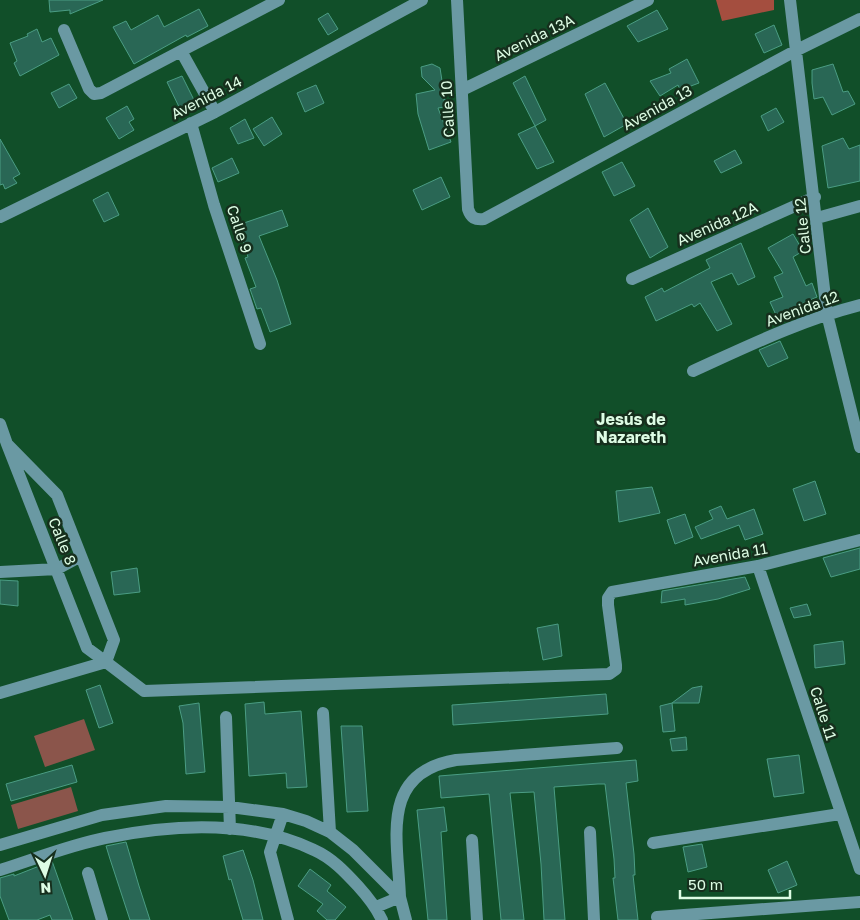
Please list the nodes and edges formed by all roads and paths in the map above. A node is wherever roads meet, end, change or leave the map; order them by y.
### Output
1 (279, 0) edge
2 (422, 0) edge
3 (457, 0) edge
4 (648, 0) edge
5 (790, 0) edge
6 (860, 19) edge
7 (64, 30) dead end
8 (181, 51) junction
9 (795, 51) junction
10 (462, 90) junction
11 (215, 112) junction
12 (191, 123) junction
13 (815, 197) junction
14 (860, 206) edge
15 (470, 216) joint
16 (0, 217) edge
17 (817, 218) junction
18 (632, 279) dead end
19 (860, 306) edge
20 (828, 314) junction
21 (260, 344) dead end
22 (693, 371) dead end
23 (0, 424) edge
24 (858, 433) edge
25 (7, 444) junction
26 (860, 447) edge
27 (860, 540) edge
28 (81, 556) junction
29 (758, 566) junction
30 (57, 569) junction
31 (0, 572) edge
32 (608, 598) joint
33 (106, 662) junction
34 (0, 693) edge
35 (323, 713) dead end
36 (226, 717) dead end
37 (617, 748) dead end
38 (166, 806) junction
39 (230, 806) junction
40 (283, 814) junction
41 (840, 814) junction
42 (171, 828) junction
43 (230, 829) junction
44 (330, 832) junction
45 (590, 832) dead end
46 (274, 836) junction
47 (472, 840) dead end
48 (654, 843) dead end
49 (0, 845) edge
50 (860, 869) edge
51 (0, 870) edge
52 (88, 873) dead end
53 (400, 897) junction
54 (860, 902) edge
55 (283, 903) junction
56 (376, 907) junction
57 (657, 916) dead end
58 (102, 920) edge
59 (288, 920) edge
60 (296, 920) edge
61 (382, 920) edge
62 (406, 920) edge
63 (477, 920) edge
64 (594, 920) edge

1 - 8 street
2 - 11 street, Avenida 14
3 - 10 street, Calle 10
4 - 10 street, Avenida 13A
5 - 9 street, Calle 12
6 - 9 street, Avenida 13
7 - 8 street
8 - 11 street
9 - 13 street, Calle 12
9 - 15 street, Avenida 13
10 - 15 street, Calle 10
11 - 12 street, Avenida 14
12 - 16 street, Avenida 14
12 - 21 street, Calle 9
13 - 17 street, Calle 12
13 - 18 street, Avenida 12A
14 - 17 street
17 - 20 street, Calle 12
19 - 20 street, Avenida 12
20 - 22 street, Avenida 12
20 - 24 street, Calle 12
23 - 25 street, Calle 8
24 - 26 street, Calle 12
25 - 28 street
25 - 30 street, Calle 8
27 - 29 street, Avenida 11
28 - 30 street
28 - 33 street
29 - 32 street, Avenida 11
29 - 41 street, Calle 11
30 - 31 street
30 - 33 street, Calle 8
32 - 33 street, Calle 8
33 - 34 street
35 - 44 street
36 - 39 street
37 - 53 street
38 - 39 street
38 - 42 street
38 - 49 street
39 - 40 street
39 - 43 street
40 - 44 street
40 - 46 street
41 - 48 street
41 - 50 street, Calle 11
42 - 43 street
42 - 51 street
43 - 46 street
44 - 53 street
45 - 64 street
46 - 55 street
46 - 56 street
47 - 63 street
52 - 58 street
53 - 56 street
53 - 62 street
54 - 57 street
55 - 59 street
55 - 60 street
56 - 61 street

